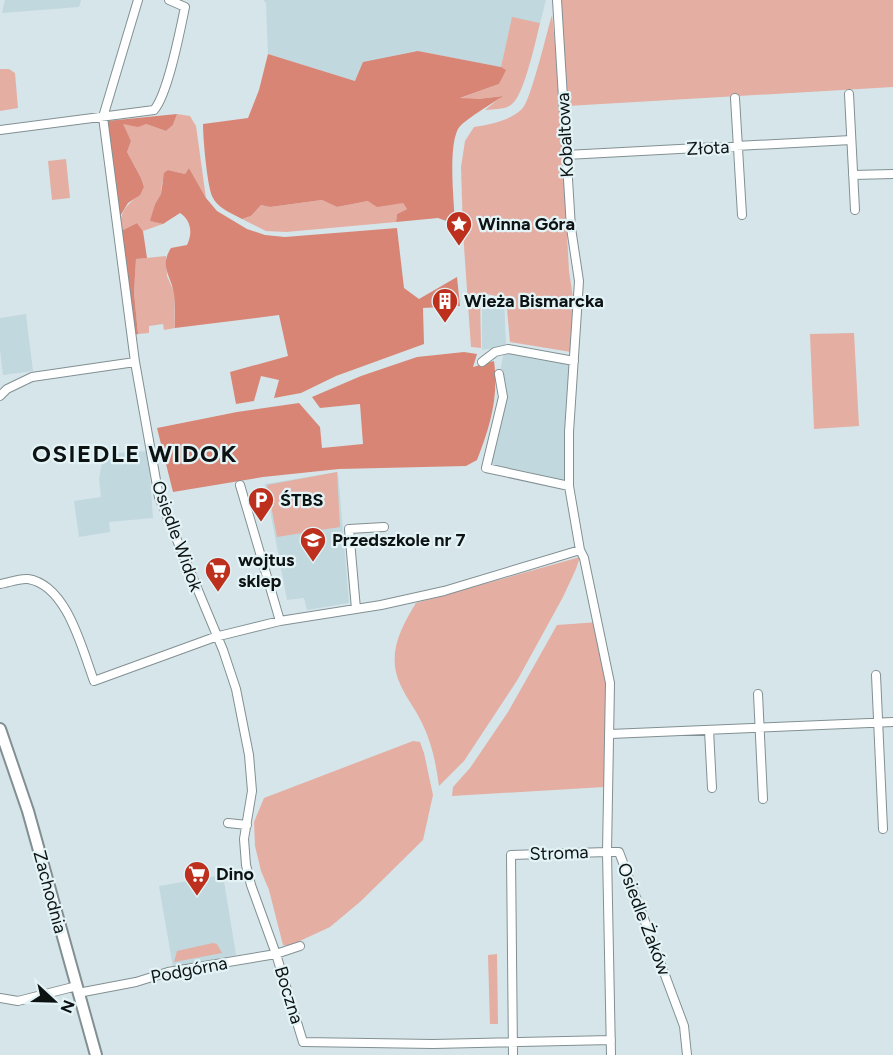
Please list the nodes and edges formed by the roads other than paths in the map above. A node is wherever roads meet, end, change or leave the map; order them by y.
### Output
1 (138, 0) edge
2 (169, 0) edge
3 (557, 0) edge
4 (849, 94) dead end
5 (735, 98) dead end
6 (103, 117) junction
7 (0, 130) edge
8 (851, 140) junction
9 (738, 146) junction
10 (566, 155) junction
11 (893, 174) edge
12 (853, 175) junction
13 (855, 210) dead end
14 (742, 215) dead end
15 (574, 361) junction
16 (135, 362) junction
17 (482, 362) dead end
18 (500, 374) dead end
19 (0, 396) edge
20 (240, 485) dead end
21 (569, 486) junction
22 (384, 526) dead end
23 (580, 550) junction
24 (0, 584) edge
25 (356, 609) junction
26 (280, 621) junction
27 (215, 637) junction
28 (876, 675) dead end
29 (758, 694) dead end
30 (893, 722) edge
31 (878, 723) junction
32 (760, 728) junction
33 (0, 729) edge
34 (709, 730) junction
35 (610, 734) junction
36 (712, 788) dead end
37 (763, 799) dead end
38 (228, 823) dead end
39 (247, 825) junction
40 (883, 829) dead end
41 (607, 852) junction
42 (300, 946) dead end
43 (276, 954) junction
44 (78, 989) junction
45 (4, 998) edge
46 (611, 1040) junction
47 (513, 1042) junction
48 (96, 1055) edge
49 (513, 1055) edge
50 (612, 1055) edge
51 (687, 1055) edge

1 - 6 street, Osiedle Widok
2 - 6 street
3 - 10 street, Kobaltowa
4 - 8 street
5 - 9 street
6 - 7 street
6 - 16 street, Osiedle Widok
8 - 9 street, Złota
8 - 12 street
9 - 10 street, Złota
9 - 14 street
10 - 15 street, Kobaltowa
11 - 12 street
12 - 13 street
15 - 17 street
15 - 21 street, Kobaltowa
16 - 19 street
16 - 27 street, Osiedle Widok
18 - 21 street
20 - 26 street
21 - 23 street, Kobaltowa
22 - 25 street
23 - 25 street
23 - 35 street, Kobaltowa
24 - 27 street
25 - 26 street
26 - 27 street
27 - 39 street, Osiedle Widok
28 - 31 street
29 - 32 street
30 - 31 street
31 - 32 street
31 - 40 street
32 - 34 street
32 - 37 street
33 - 44 street, Zachodnia
34 - 35 street
34 - 36 street
35 - 41 street, Kobaltowa
38 - 39 street
39 - 43 street, Osiedle Widok
41 - 46 street, Osiedle Żaków
41 - 47 street, Stroma
41 - 51 street, Osiedle Żaków
42 - 43 street, Podgórna
43 - 44 street, Podgórna
43 - 47 street, Boczna
44 - 45 street, Podgórna
44 - 48 street, Zachodnia
46 - 47 street
46 - 50 street, Osiedle Żaków
47 - 49 street

